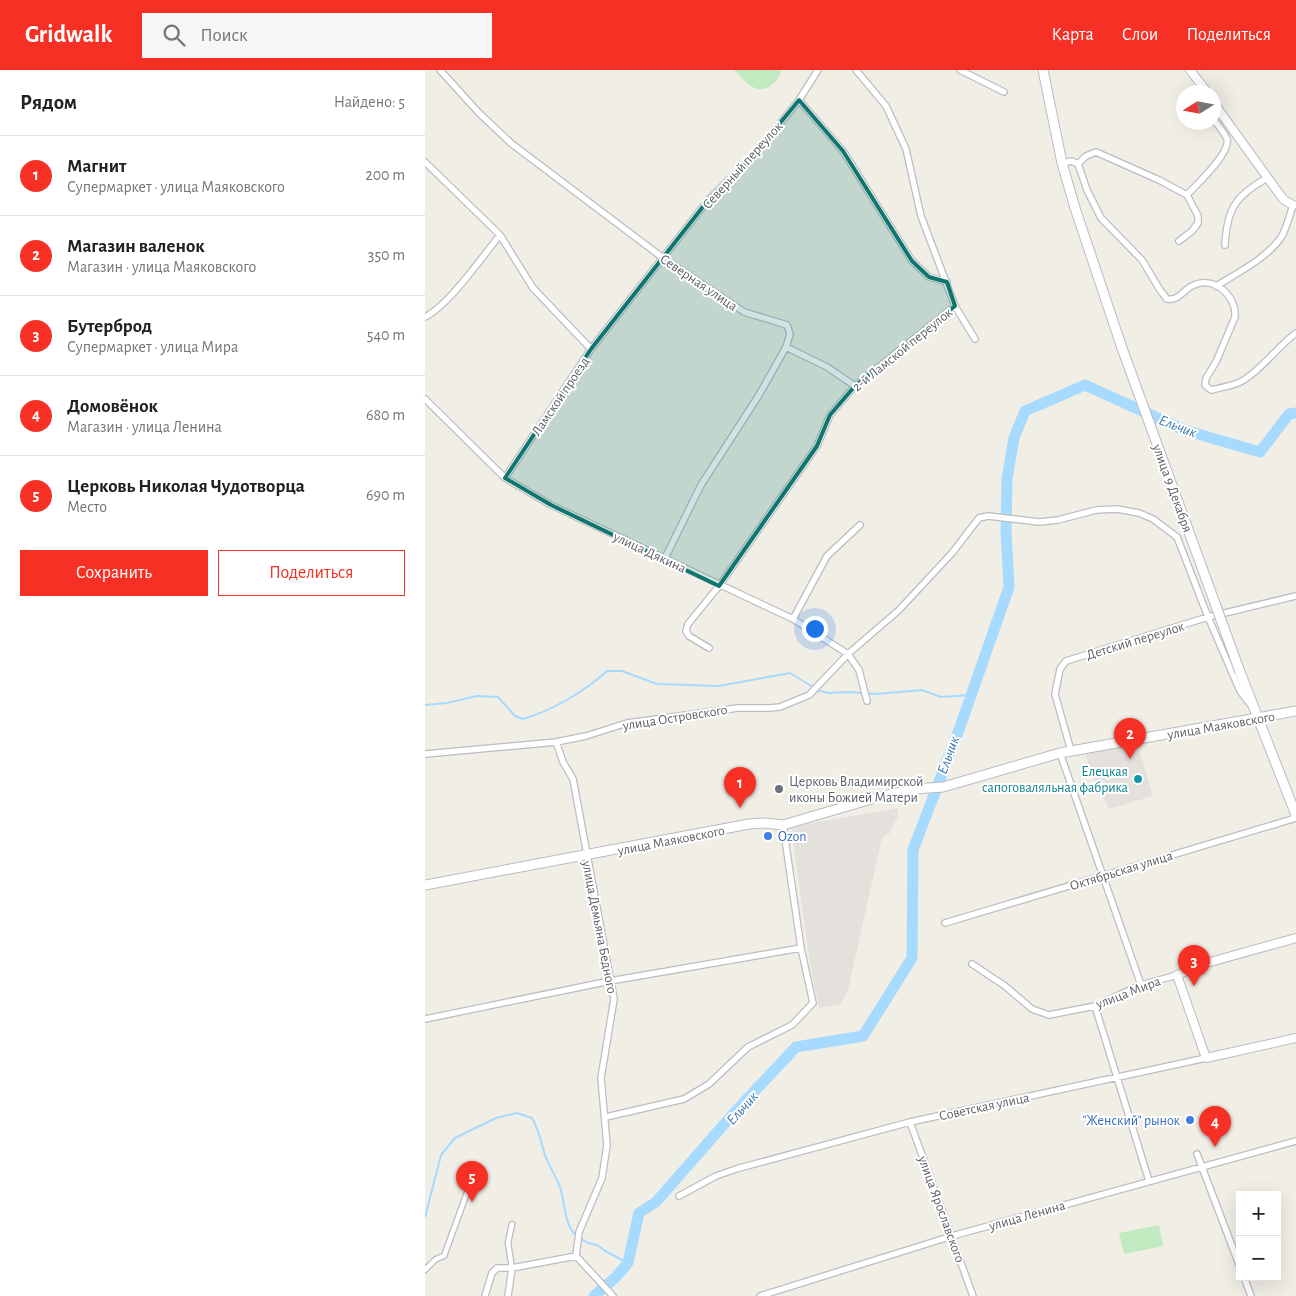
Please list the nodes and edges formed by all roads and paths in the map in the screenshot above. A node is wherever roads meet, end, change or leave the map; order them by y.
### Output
1 (440, 70) edge
2 (818, 70) edge
3 (856, 70) edge
4 (960, 70) edge
5 (1043, 70) edge
6 (1192, 71) edge
7 (1201, 85) edge
8 (1004, 92) dead end
9 (799, 100) junction
10 (1221, 113) edge
11 (1220, 130) edge
12 (425, 162) edge
13 (1061, 163) junction
14 (1078, 164) junction
15 (1267, 178) junction
16 (1187, 195) junction
17 (1295, 205) edge
18 (500, 235) junction
19 (1179, 241) dead end
20 (1225, 245) dead end
21 (663, 258) junction
22 (947, 282) junction
23 (1216, 286) junction
24 (955, 306) junction
25 (425, 317) edge
26 (1296, 333) edge
27 (975, 339) dead end
28 (786, 347) junction
29 (591, 349) junction
30 (855, 386) junction
31 (425, 399) edge
32 (505, 478) junction
33 (860, 526) dead end
34 (665, 558) junction
35 (719, 586) junction
36 (1296, 596) edge
37 (1208, 617) junction
38 (793, 620) junction
39 (709, 648) dead end
40 (848, 654) junction
41 (867, 701) dead end
42 (1296, 711) edge
43 (1257, 715) junction
44 (556, 742) junction
45 (1071, 751) junction
46 (1060, 753) junction
47 (425, 754) edge
48 (1296, 817) edge
49 (783, 824) junction
50 (586, 856) junction
51 (1103, 875) junction
52 (425, 886) edge
53 (945, 923) dead end
54 (1296, 938) edge
55 (801, 948) junction
56 (972, 964) dead end
57 (1177, 975) junction
58 (610, 981) junction
59 (1141, 986) junction
60 (1095, 1006) junction
61 (425, 1019) edge
62 (1296, 1038) edge
63 (1206, 1058) junction
64 (1117, 1076) junction
65 (606, 1116) junction
66 (910, 1122) junction
67 (1296, 1141) edge
68 (1197, 1154) dead end
69 (1203, 1167) junction
70 (1149, 1181) junction
71 (468, 1190) dead end
72 (679, 1196) dead end
73 (512, 1224) dead end
74 (952, 1236) junction
75 (576, 1256) junction
76 (1236, 1256) edge
77 (512, 1268) junction
78 (425, 1270) edge
79 (1245, 1281) edge
80 (485, 1296) edge
81 (509, 1296) edge
82 (613, 1296) edge
83 (760, 1296) edge
84 (973, 1296) edge
85 (1251, 1296) edge

1 - 21 street, Северная улица
2 - 9 street, Северный переулок
3 - 22 street, 2-й Ламской переулок
4 - 8 street
5 - 13 main road, улица 9 Декабря
6 - 7 street
9 - 21 street, Северный переулок
9 - 22 street
10 - 15 street
11 - 16 street
12 - 18 street, Ламской проезд
13 - 14 street
13 - 43 main road, улица 9 Декабря, bridge
14 - 16 street
14 - 23 street
15 - 17 street
15 - 20 street
16 - 19 street
17 - 23 street
18 - 25 street
18 - 29 street, Ламской проезд
21 - 28 street, Северная улица
21 - 29 street, Северный переулок
22 - 24 street, 2-й Ламской переулок
23 - 26 street
24 - 27 street
24 - 30 street, 2-й Ламской переулок
28 - 30 street
28 - 34 street
29 - 32 street, Ламской проезд
30 - 35 street, 2-й Ламской переулок
31 - 32 street, улица Дякина
32 - 34 street, улица Дякина
33 - 38 street
34 - 35 street, улица Дякина
35 - 38 street, улица Дякина
35 - 39 street, 2-й Ламской переулок
36 - 37 street, Детский переулок
37 - 40 street, улица Островского
37 - 43 street
37 - 45 street, Детский переулок
38 - 40 street, улица Дякина
40 - 41 street, улица Дякина
40 - 44 street, улица Островского
42 - 43 main road, улица Маяковского
43 - 45 main road, улица Маяковского
43 - 48 main road, улица 9 Декабря
44 - 47 street, улица Островского
44 - 50 street, улица Демьяна Бедного
45 - 46 main road, улица Маяковского
46 - 49 main road, улица Маяковского
46 - 51 street
48 - 51 street, Октябрьская улица
49 - 50 main road, улица Маяковского
49 - 55 street
50 - 52 main road, улица Маяковского
50 - 58 street, улица Демьяна Бедного
51 - 53 street, Октябрьская улица
51 - 59 street
54 - 57 street, улица Мира
55 - 58 street
55 - 65 street
56 - 60 street, улица Мира
57 - 59 street, улица Мира
57 - 63 street
58 - 61 street
58 - 65 street, улица Демьяна Бедного
59 - 60 street, улица Мира
60 - 64 street
62 - 63 street, Советская улица
63 - 64 street, Советская улица
64 - 66 street, Советская улица
64 - 70 street
65 - 75 street, улица Демьяна Бедного
66 - 72 street, Советская улица
66 - 74 street, улица Ярославского
67 - 69 street, улица Ленина
68 - 69 street
69 - 70 street, улица Ленина
69 - 76 street
70 - 74 street, улица Ленина
71 - 78 street
73 - 77 street
74 - 83 street, улица Ленина
74 - 84 street, улица Ярославского
75 - 77 street
75 - 82 street
77 - 80 street
77 - 81 street
79 - 85 street

